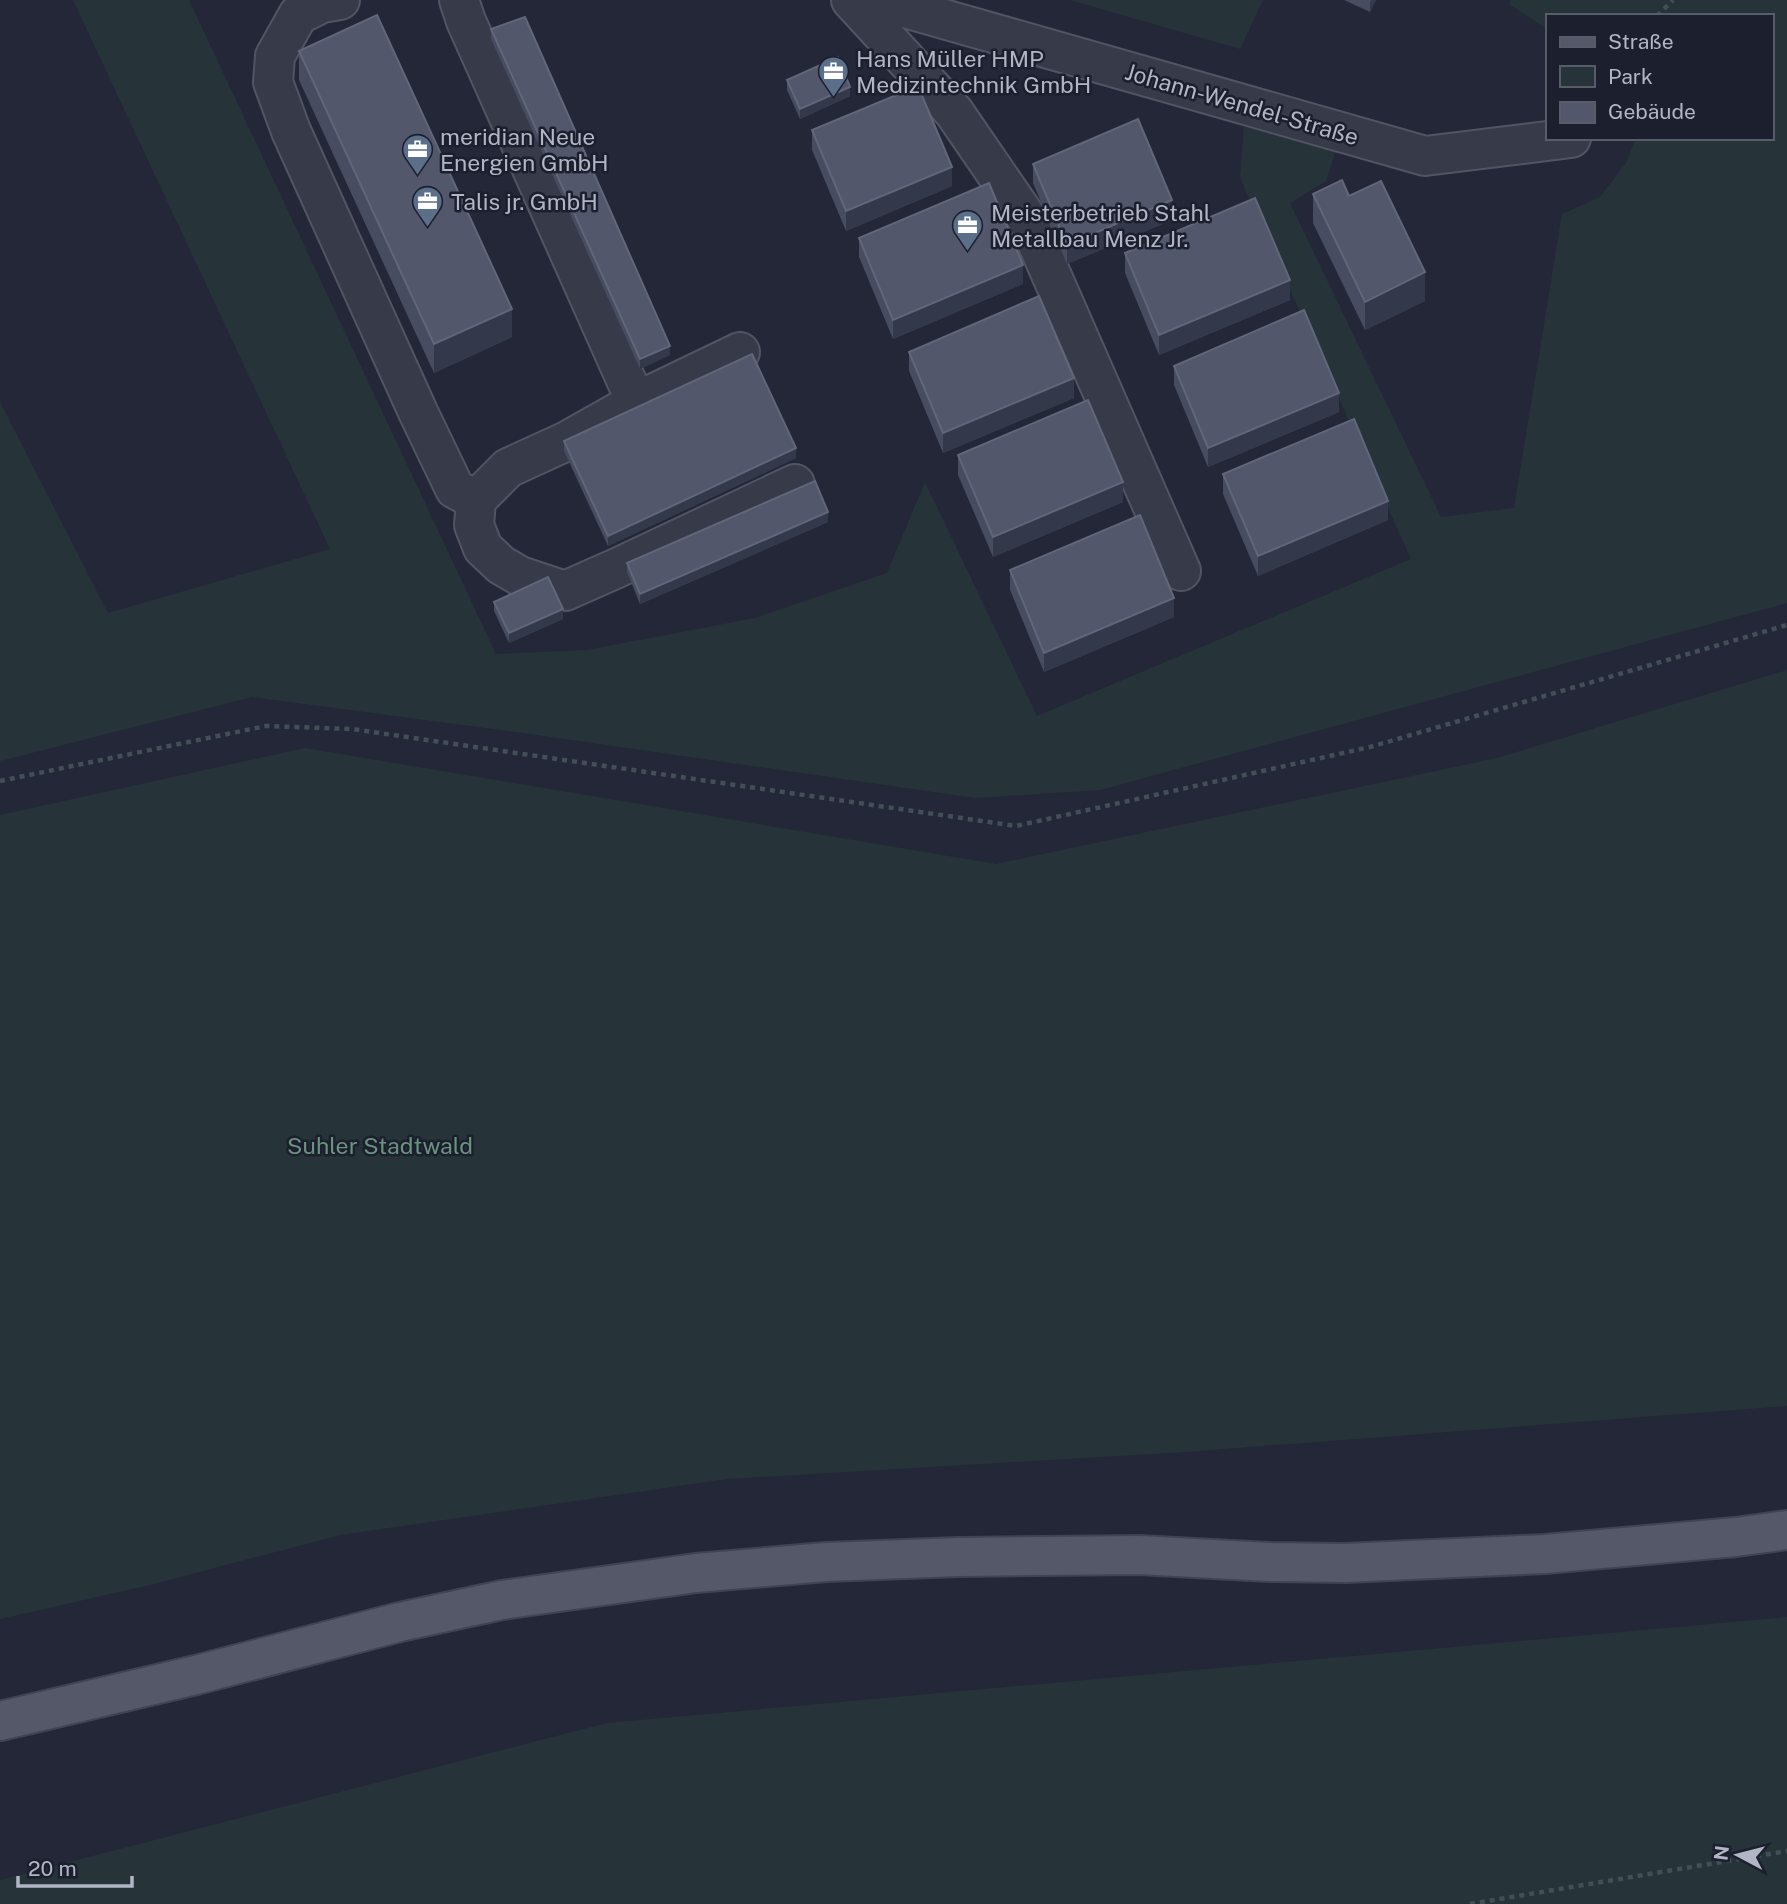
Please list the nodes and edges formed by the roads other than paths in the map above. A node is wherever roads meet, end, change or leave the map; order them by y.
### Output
1 (340, 0) edge
2 (459, 0) edge
3 (851, 0) edge
4 (877, 0) edge
5 (1554, 140) edge
6 (740, 352) dead end
7 (636, 402) junction
8 (795, 484) dead end
9 (476, 500) junction
10 (1181, 571) dead end
11 (1787, 1530) edge
12 (0, 1721) edge

1 - 9 lane
2 - 7 lane
3 - 10 lane
4 - 5 lane, Johann-Wendel-Straße
6 - 7 lane
7 - 9 lane
8 - 9 lane
11 - 12 main road

